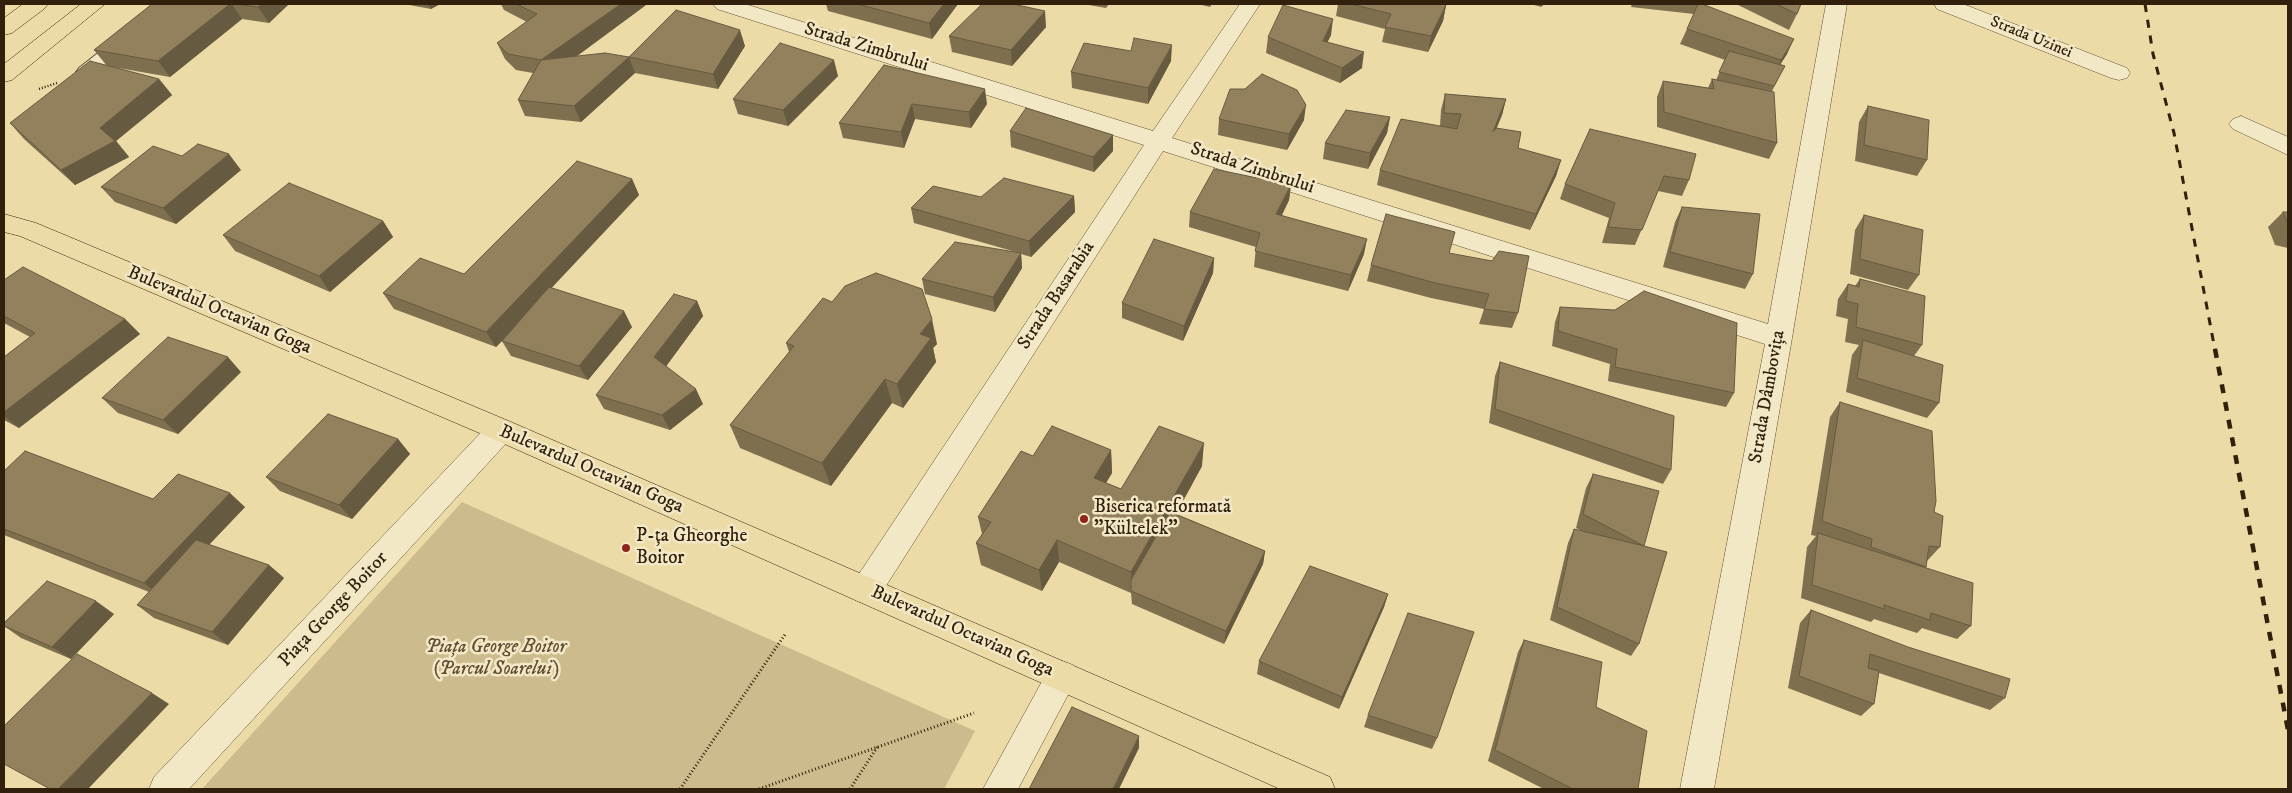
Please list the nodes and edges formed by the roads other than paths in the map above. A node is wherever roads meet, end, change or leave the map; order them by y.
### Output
1 (37, 4) edge
2 (94, 4) edge
3 (171, 4) edge
4 (724, 4) edge
5 (1250, 4) edge
6 (1836, 4) edge
7 (1944, 4) edge
8 (4, 28) edge
9 (86, 72) edge
10 (2119, 73) dead end
11 (4, 75) edge
12 (2241, 124) dead end
13 (1159, 140) junction
14 (2288, 147) edge
15 (10, 223) edge
16 (1779, 338) junction
17 (501, 430) junction
18 (866, 590) junction
19 (1062, 676) junction
20 (166, 789) edge
21 (1000, 789) edge
22 (1318, 789) edge
23 (1697, 789) edge

1 - 8 main road
2 - 11 main road
3 - 9 lane
4 - 13 street, Strada Zimbrului
5 - 13 street, Strada Basarabia
6 - 16 street, Strada Dâmbovița
7 - 10 street, Strada Uzinei
12 - 14 street
13 - 16 street, Strada Zimbrului
13 - 18 street, Strada Basarabia
15 - 17 main road, Bulevardul Octavian Goga
16 - 23 street, Strada Dâmbovița
17 - 18 main road, Bulevardul Octavian Goga
17 - 20 street, Piața George Boitor
18 - 19 main road, Bulevardul Octavian Goga
19 - 21 street
19 - 22 main road, Bulevardul Octavian Goga

